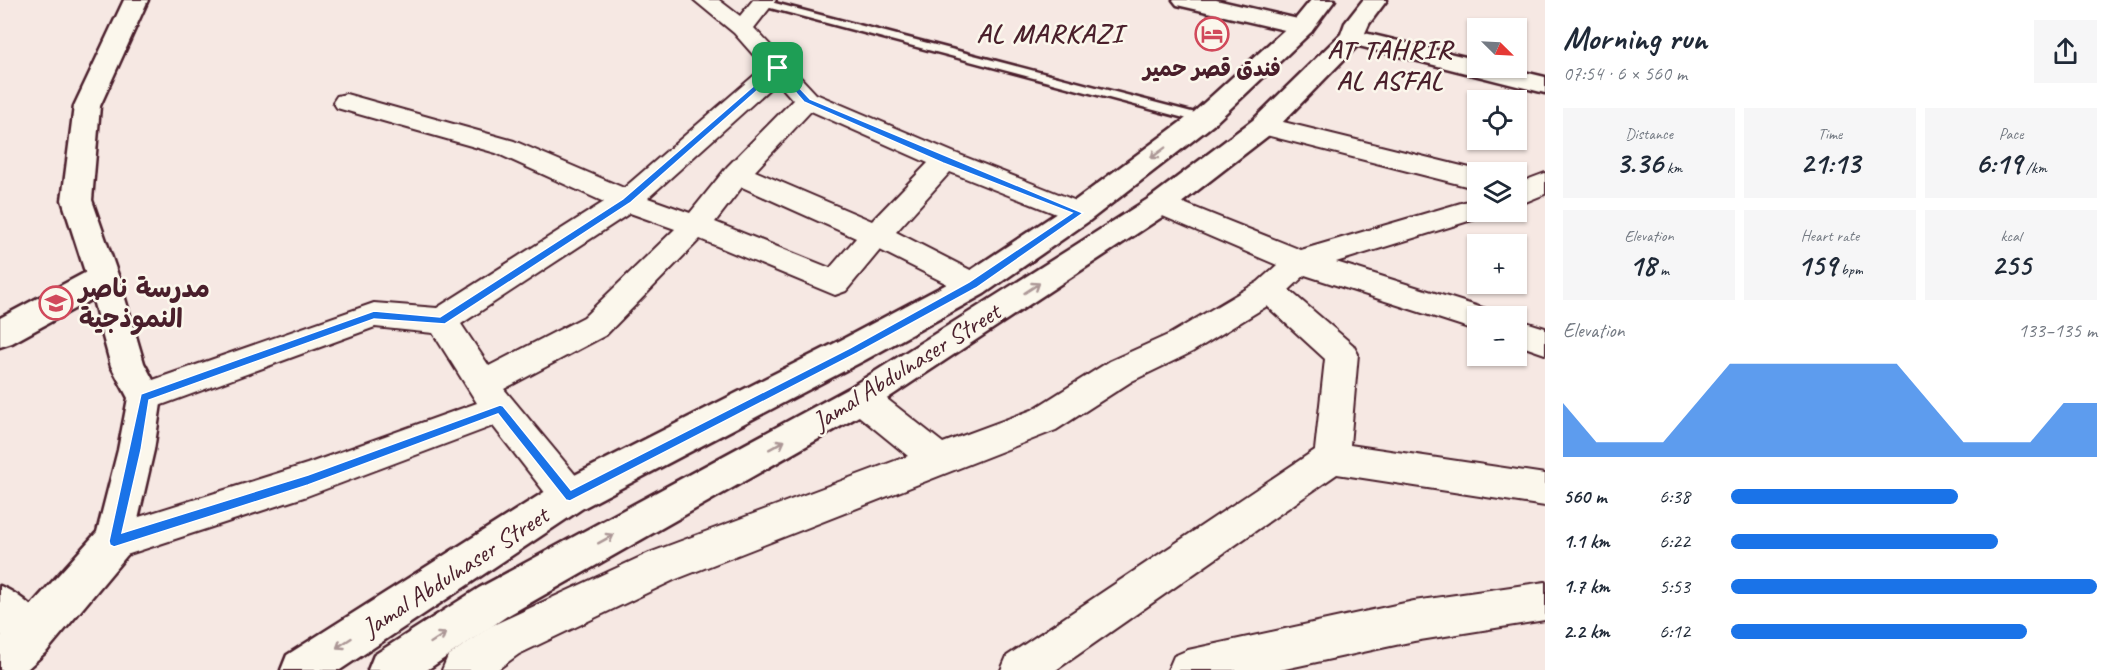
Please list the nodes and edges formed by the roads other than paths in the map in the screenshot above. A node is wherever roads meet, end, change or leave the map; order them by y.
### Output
1 (136, 0) edge
2 (705, 0) edge
3 (1185, 0) edge
4 (1265, 0) edge
5 (764, 2) edge
6 (1218, 4) edge
7 (1313, 13) edge
8 (1361, 20) edge
9 (742, 28) junction
10 (1467, 52) edge
11 (778, 68) junction
12 (1527, 68) edge
13 (1545, 72) edge
14 (1545, 85) edge
15 (807, 100) junction
16 (346, 102) dead end
17 (1203, 119) junction
18 (1263, 126) junction
19 (946, 160) junction
20 (737, 174) junction
21 (1467, 177) edge
22 (627, 201) junction
23 (1161, 204) junction
24 (1467, 211) edge
25 (1079, 213) junction
26 (696, 226) junction
27 (876, 235) junction
28 (1300, 262) junction
29 (103, 278) junction
30 (973, 285) junction
31 (1269, 290) junction
32 (1467, 315) edge
33 (442, 321) junction
34 (0, 334) edge
35 (1527, 335) edge
36 (1545, 341) edge
37 (145, 397) junction
38 (492, 397) junction
39 (861, 398) junction
40 (1332, 458) junction
41 (939, 460) junction
42 (1545, 490) edge
43 (570, 496) junction
44 (114, 541) junction
45 (1545, 602) edge
46 (0, 606) edge
47 (32, 636) junction
48 (0, 666) edge
49 (302, 670) edge
50 (389, 670) edge
51 (462, 670) edge
52 (1021, 670) edge
53 (1188, 670) edge

1 - 29 main road
2 - 9 street
3 - 6 main road
4 - 7 main road
5 - 9 street
5 - 17 lane
6 - 7 main road
7 - 17 main road, Jamal Abdulnaser Street
8 - 10 main road
8 - 14 main road
8 - 18 main road, Jamal Abdulnaser Street
9 - 11 street
11 - 15 street
11 - 22 street
12 - 13 main road
15 - 19 street
15 - 20 street
16 - 22 street
17 -> 25 main road, Jamal Abdulnaser Street
18 - 21 street
18 - 23 main road, Jamal Abdulnaser Street
19 - 25 street
19 - 27 street
20 - 26 street
20 - 27 street
22 - 26 street
22 - 33 street
23 - 28 street
39 -> 23 main road, Jamal Abdulnaser Street
24 - 28 street
25 - 30 main road, Jamal Abdulnaser Street
26 - 27 street
26 - 38 street
27 - 30 street
28 - 31 street
28 - 32 street
29 - 34 main road
29 - 37 main road
30 - 43 main road, Jamal Abdulnaser Street
31 - 40 street
31 - 41 street
33 - 37 street
33 - 38 street
35 - 36 street
37 - 44 main road
38 - 43 street
38 - 44 street
39 - 41 street
50 -> 39 main road, Jamal Abdulnaser Street
40 - 42 street
40 - 52 street
41 - 51 street
43 -> 49 main road, Jamal Abdulnaser Street
44 - 47 main road
45 - 53 street
46 - 47 main road
47 - 48 main road

